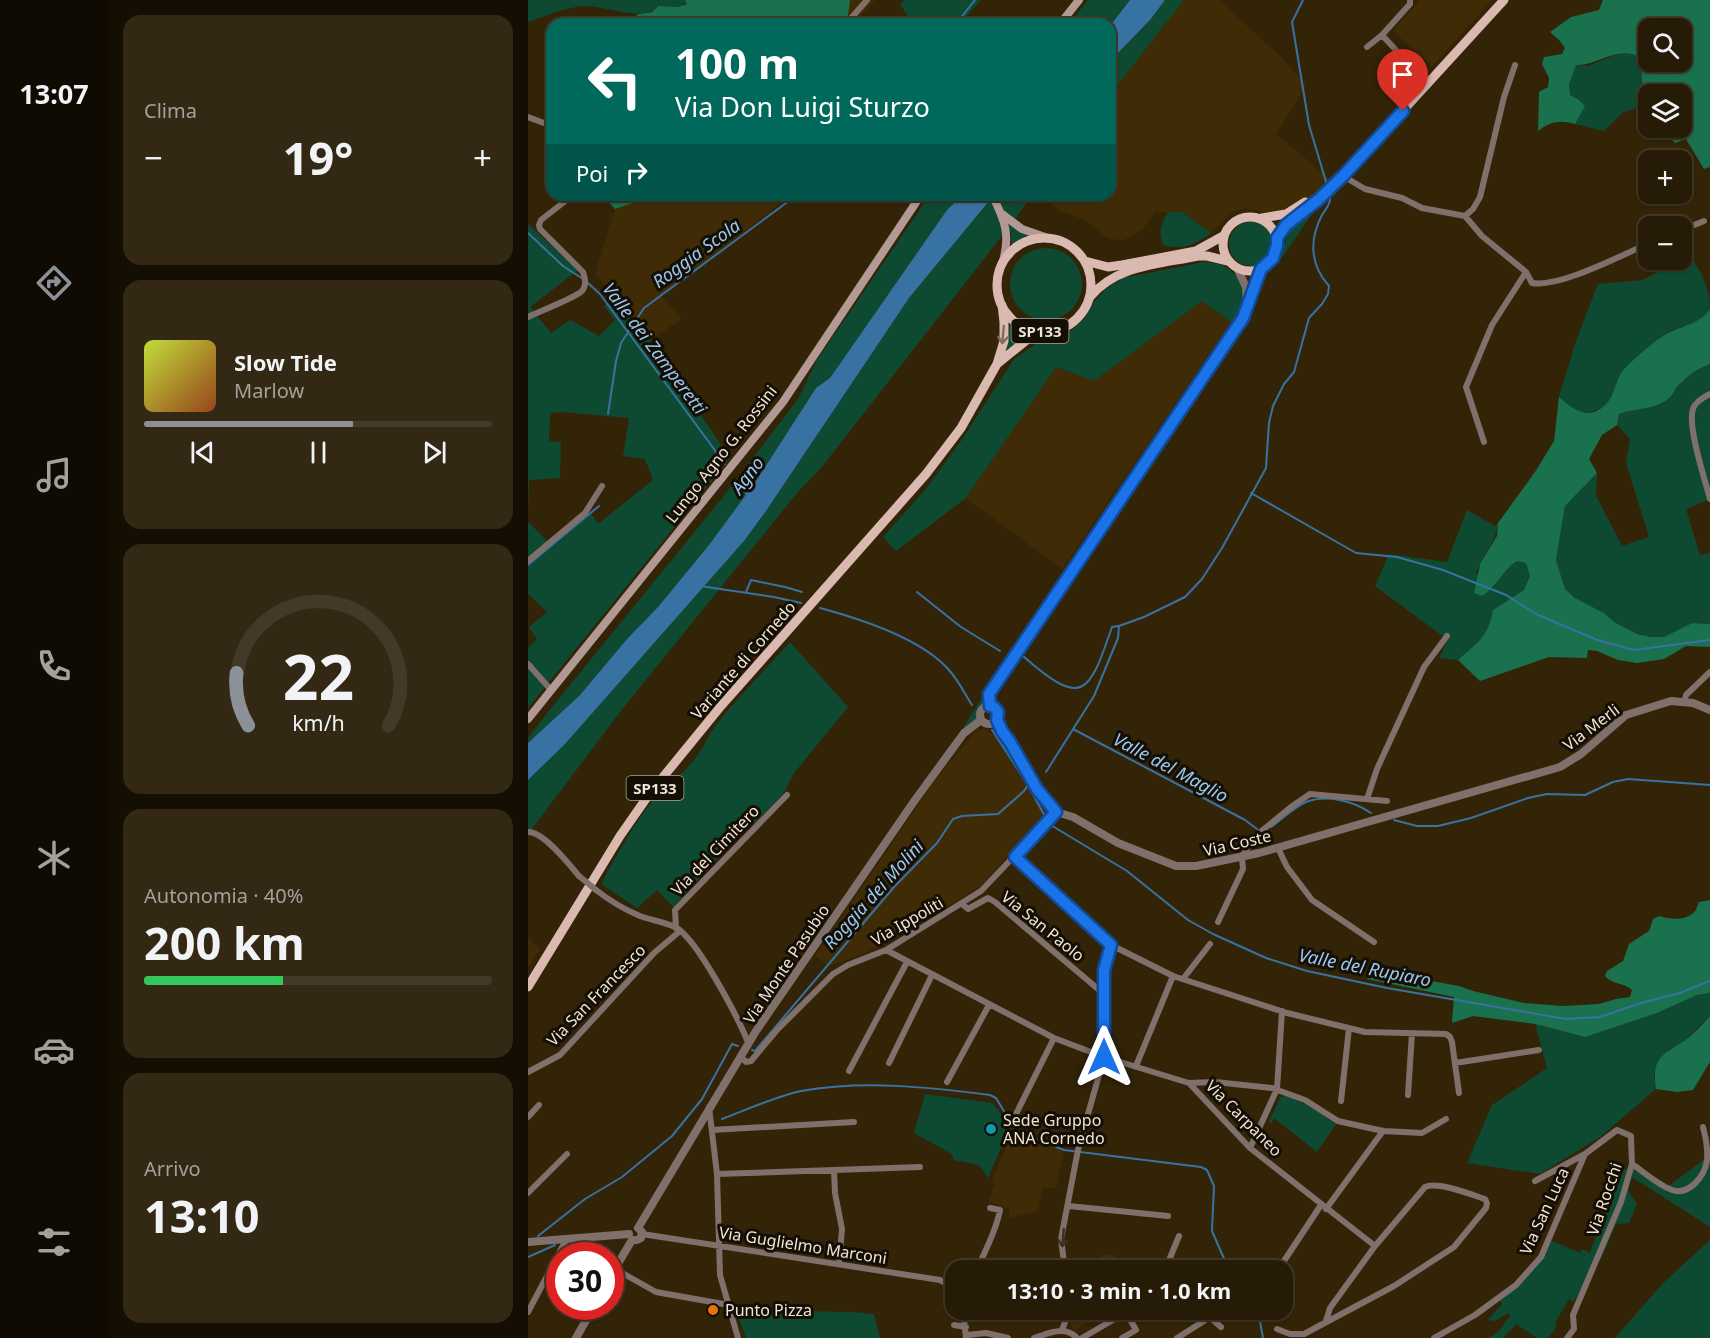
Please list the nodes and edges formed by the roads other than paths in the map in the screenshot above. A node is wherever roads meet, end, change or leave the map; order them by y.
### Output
1 (867, 0) edge
2 (1079, 0) edge
3 (1410, 0) edge
4 (1504, 0) edge
5 (851, 18) edge
6 (1065, 18) edge
7 (1382, 35) junction
8 (1367, 47) dead end
9 (1515, 65) dead end
10 (1428, 85) junction
11 (528, 117) edge
12 (546, 124) edge
13 (1343, 176) junction
14 (1323, 194) junction
15 (565, 201) edge
16 (917, 201) edge
17 (995, 201) edge
18 (1001, 213) junction
19 (1465, 216) junction
20 (1262, 218) junction
21 (1704, 221) dead end
22 (1692, 226) edge
23 (1223, 236) junction
24 (1048, 238) junction
25 (1277, 238) junction
26 (1638, 248) edge
27 (1085, 261) junction
28 (1228, 261) junction
29 (1002, 264) junction
30 (1237, 268) junction
31 (1261, 269) junction
32 (1526, 272) junction
33 (1089, 299) junction
34 (1002, 305) junction
35 (1247, 312) junction
36 (528, 317) edge
37 (1042, 332) junction
38 (997, 364) junction
39 (1710, 394) edge
40 (1484, 442) dead end
41 (602, 486) dead end
42 (1710, 499) edge
43 (528, 561) edge
44 (1447, 636) dead end
45 (528, 664) edge
46 (1710, 672) edge
47 (551, 690) junction
48 (1684, 702) junction
49 (987, 706) junction
50 (1710, 710) edge
51 (528, 718) edge
52 (989, 722) junction
53 (1525, 778) joint
54 (787, 795) dead end
55 (1367, 799) junction
56 (1387, 801) dead end
57 (1056, 812) junction
58 (528, 832) edge
59 (1278, 848) junction
60 (1015, 857) junction
61 (1242, 857) junction
62 (962, 904) junction
63 (1218, 922) dead end
64 (678, 930) junction
65 (1374, 942) dead end
66 (1210, 944) dead end
67 (1111, 945) junction
68 (886, 950) junction
69 (907, 962) junction
70 (932, 975) junction
71 (1173, 976) junction
72 (1183, 979) junction
73 (528, 987) edge
74 (1104, 993) junction
75 (989, 1005) junction
76 (1282, 1011) junction
77 (1349, 1028) junction
78 (1412, 1033) junction
79 (1054, 1038) junction
80 (748, 1042) junction
81 (1539, 1050) dead end
82 (740, 1056) junction
83 (1104, 1057) junction
84 (890, 1063) dead end
85 (1455, 1063) junction
86 (1136, 1066) junction
87 (849, 1071) dead end
88 (528, 1072) edge
89 (947, 1082) dead end
90 (1189, 1083) junction
91 (1277, 1089) junction
92 (1459, 1093) dead end
93 (1408, 1095) dead end
94 (1341, 1101) dead end
95 (539, 1106) dead end
96 (709, 1107) junction
97 (1016, 1114) dead end
98 (528, 1118) edge
99 (1446, 1119) dead end
100 (854, 1122) dead end
101 (1703, 1127) dead end
102 (712, 1130) junction
103 (1383, 1131) junction
104 (1250, 1148) junction
105 (567, 1154) dead end
106 (1585, 1154) junction
107 (1632, 1164) junction
108 (920, 1167) dead end
109 (834, 1170) junction
110 (717, 1174) junction
111 (1535, 1181) dead end
112 (528, 1193) edge
113 (1069, 1206) junction
114 (1324, 1207) junction
115 (990, 1208) dead end
116 (1168, 1216) dead end
117 (640, 1231) junction
118 (1179, 1236) dead end
119 (630, 1237) junction
120 (566, 1240) junction
121 (528, 1242) edge
122 (719, 1245) junction
123 (1375, 1246) junction
124 (624, 1250) edge
125 (982, 1260) edge
126 (1064, 1260) edge
127 (1169, 1260) edge
128 (1285, 1260) edge
129 (839, 1264) junction
130 (624, 1274) edge
131 (945, 1283) edge
132 (729, 1305) junction
133 (528, 1312) edge
134 (586, 1320) edge
135 (965, 1320) edge
136 (1066, 1320) edge
137 (1112, 1320) edge
138 (1132, 1320) edge
139 (1205, 1320) edge
140 (1213, 1320) edge
141 (1326, 1321) junction
142 (954, 1325) dead end
143 (966, 1327) junction
144 (1221, 1327) dead end
145 (1062, 1329) junction
146 (1277, 1329) dead end
147 (967, 1337) edge
148 (576, 1338) edge
149 (738, 1338) edge
150 (1008, 1338) edge
151 (1034, 1338) edge
152 (1080, 1338) edge
153 (1122, 1338) edge
154 (1177, 1338) edge
155 (1434, 1338) edge
156 (1567, 1338) edge

1 - 5 street
2 - 6 main road
3 - 7 street
4 - 10 main road
7 - 8 street
7 - 10 street
9 - 19 street
10 - 13 main road
11 - 12 street
13 - 14 main road
13 - 19 street
14 - 20 main road
14 - 25 main road
15 - 36 street
16 - 47 main road, Lungo Agno G. Rossini
17 - 18 main road
18 - 24 main road
18 - 29 main road
19 - 32 street
20 - 23 main road
20 - 25 main road
21 - 22 street
23 - 27 main road
23 - 28 main road
24 - 27 main road
24 - 29 main road
25 - 31 main road
26 - 32 street
27 - 33 main road
28 - 30 main road
28 - 33 main road, SP133
29 - 34 main road, SP133
30 - 31 main road
30 - 35 street
31 - 35 street
32 - 40 street
33 - 37 main road, SP133
34 - 37 main road, SP133
34 -> 38 main road, SP133
35 - 49 street
37 - 38 main road, SP133
38 - 73 main road, Variante di Cornedo / SP133
39 - 42 street
41 - 43 street
44 - 55 street
45 - 47 street
46 - 48 street
47 - 51 main road, Lungo Agno G. Rossini
48 - 50 street, Via Merli
48 - 53 street, Via Merli
49 - 52 street
49 - 52 street
52 - 57 street, Via Coste
52 - 80 street, Via Monte Pasubio
53 - 59 street, Via Coste
54 - 64 street, Via del Cimitero
55 - 56 street
55 - 61 street
57 - 60 street, Via Ippoliti
57 - 61 street, Via Coste
58 - 64 street, bridge
59 - 61 street, Via Coste
59 - 65 street
60 - 62 street, Via Ippoliti
60 - 67 street
61 - 63 street
62 - 68 street, Via Ippoliti
62 - 74 street, Via San Paolo
64 - 80 street
64 - 88 street, Via San Francesco
66 - 72 street
67 - 71 street
67 - 74 street
68 - 69 street, Via Carpaneo
68 - 82 street, Via Ippoliti
69 - 70 street, Via Carpaneo
69 - 87 street
70 - 75 street, Via Carpaneo
70 - 84 street
71 - 72 street
71 - 86 street
72 - 76 street
74 - 83 street
75 - 79 street, Via Carpaneo
75 - 89 street
76 - 77 street
76 - 91 street
77 - 78 street
77 - 94 street
78 - 85 street
78 - 93 street
79 - 83 street, Via Carpaneo
79 - 97 street
80 - 82 street, Via Monte Pasubio
81 - 85 street
82 - 96 street, Via Monte Pasubio
83 - 86 street, Via Carpaneo
83 - 113 street
85 - 92 street
86 - 90 street, Via Carpaneo
90 - 91 street
90 - 104 street, Via Carpaneo
91 - 103 street
91 - 104 street
95 - 98 street
96 - 102 street
96 - 117 street, Via Monte Pasubio
99 - 103 street
100 - 102 street
101 - 107 street
102 - 110 street
103 - 114 street
104 - 114 street, Via Carpaneo
105 - 112 street
106 - 107 street, Via Rocchi
106 - 111 street, Via Rocchi
106 - 155 street, Via San Luca
107 - 156 street, Via Rocchi
108 - 109 street
109 - 110 street
109 - 129 street
110 - 122 street
113 - 116 street
113 -> 126 street
114 - 123 street, Via Carpaneo
114 - 128 street
115 - 125 street
117 - 119 street
117 - 122 street, Via Guglielmo Marconi
118 - 127 street
119 - 120 street
119 - 124 street
120 - 121 street
120 - 133 street
122 - 129 street, Via Guglielmo Marconi
122 - 132 street
123 - 141 street
123 - 141 street
129 - 131 street, Via Guglielmo Marconi
130 - 132 street
132 - 149 street
134 - 148 street
135 - 143 street
136 - 145 street
137 - 152 street
138 - 153 street
139 - 154 street
140 - 144 street
141 - 146 street
142 - 143 street
143 - 147 street
145 - 151 street
145 - 152 street
147 - 150 street

